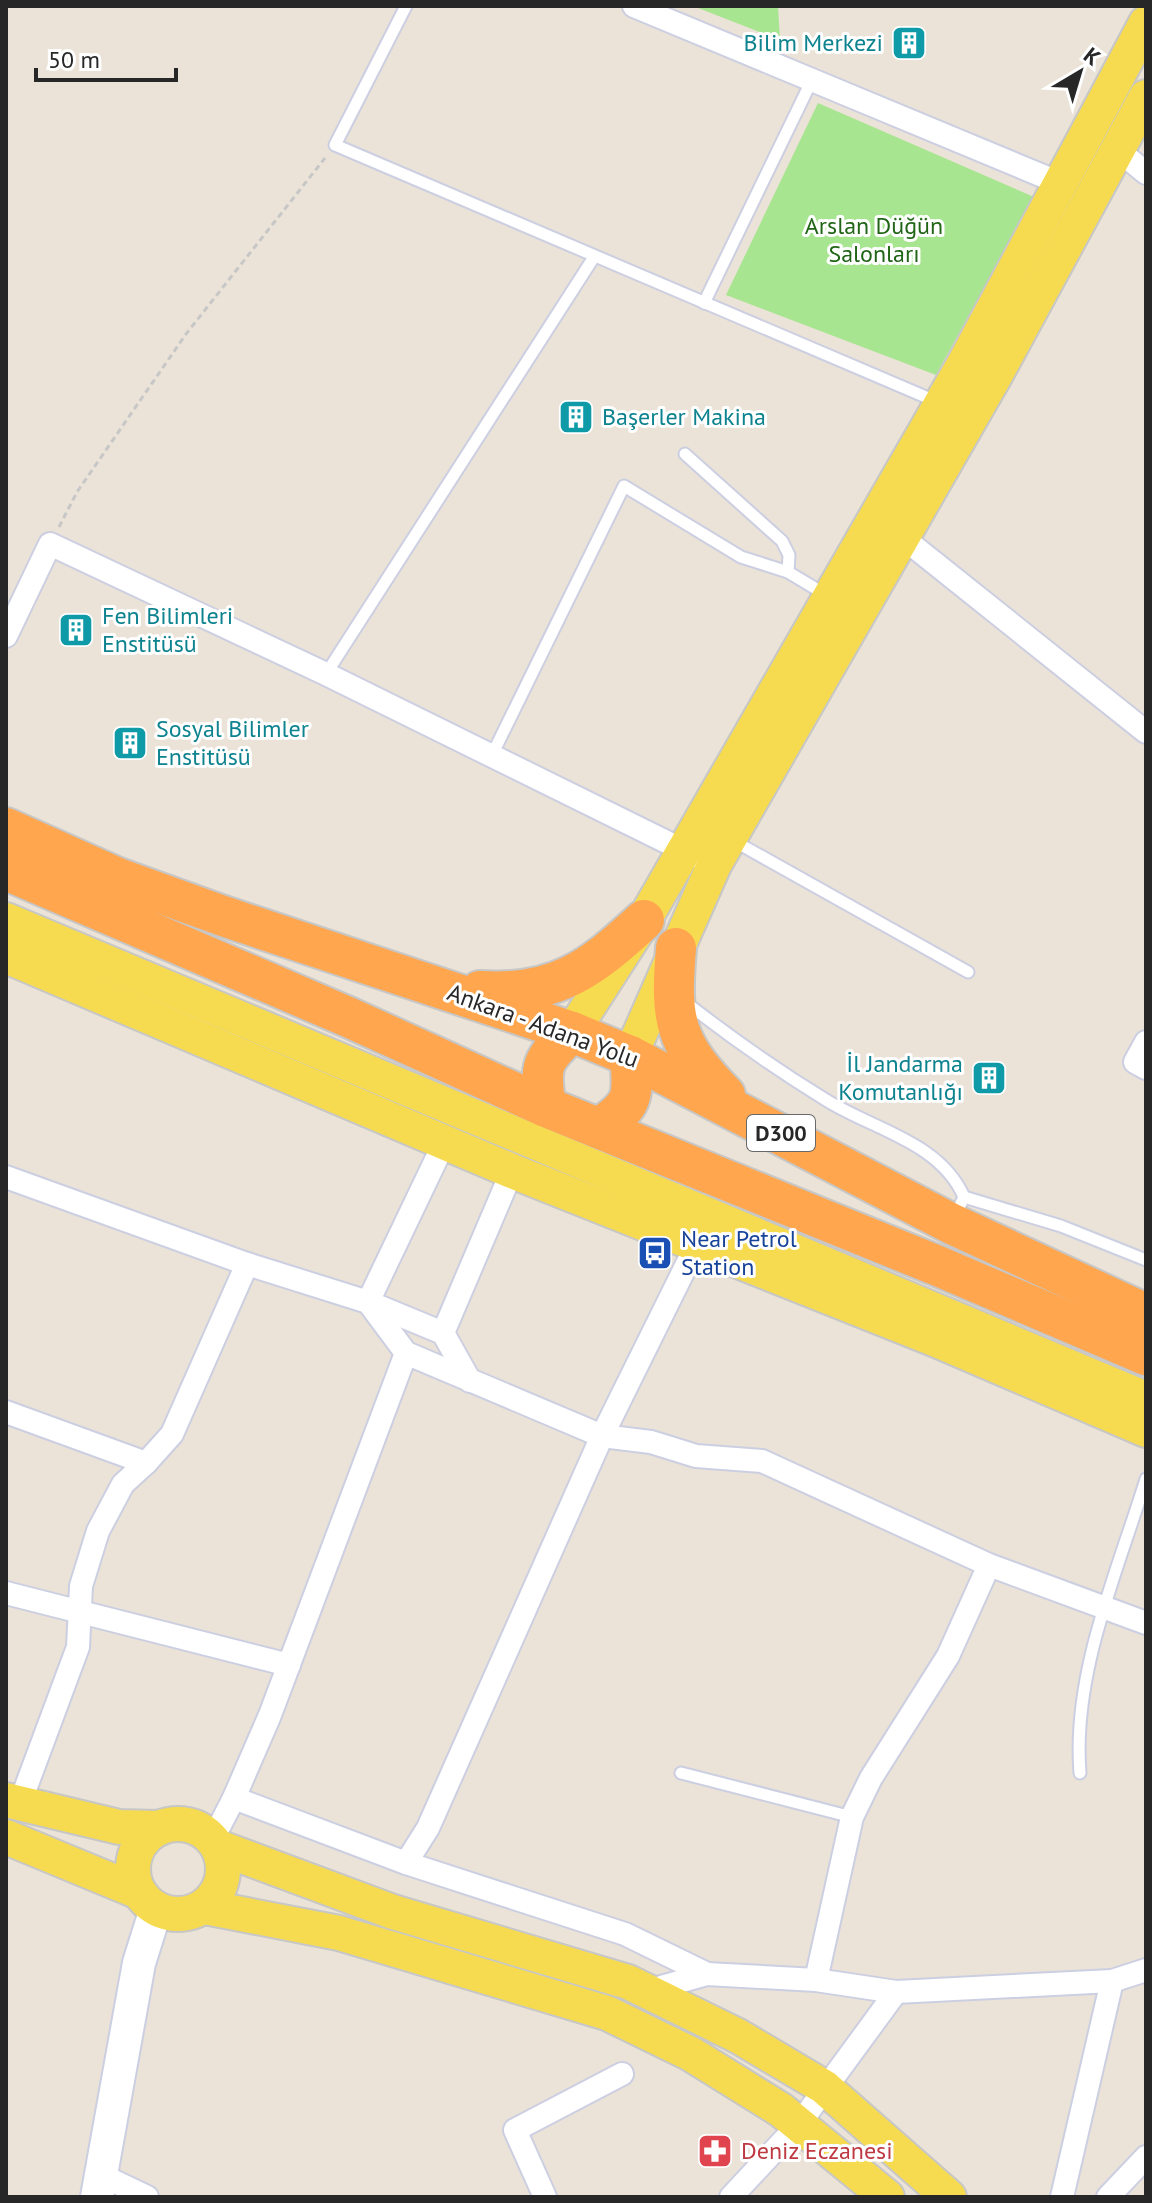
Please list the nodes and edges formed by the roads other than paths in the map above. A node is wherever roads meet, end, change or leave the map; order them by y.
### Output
1 (406, 6) edge
2 (634, 6) edge
3 (1146, 23) edge
4 (812, 80) junction
5 (1146, 97) edge
6 (1118, 150) junction
7 (1146, 173) edge
8 (1062, 184) junction
9 (594, 257) junction
10 (704, 303) junction
11 (940, 403) junction
12 (685, 454) dead end
13 (902, 537) junction
14 (788, 572) junction
15 (829, 596) junction
16 (6, 636) edge
17 (326, 674) junction
18 (1146, 732) edge
19 (492, 755) junction
20 (6, 828) edge
21 (708, 839) junction
22 (6, 870) edge
23 (6, 920) edge
24 (644, 920) junction
25 (676, 948) junction
26 (6, 956) edge
27 (968, 972) dead end
28 (444, 989) junction
29 (672, 992) junction
30 (572, 1032) junction
31 (1146, 1042) edge
32 (630, 1056) junction
33 (1146, 1068) edge
34 (742, 1112) junction
35 (452, 1126) junction
36 (599, 1128) junction
37 (528, 1139) junction
38 (6, 1177) edge
39 (958, 1211) junction
40 (697, 1244) junction
41 (1146, 1260) edge
42 (247, 1264) junction
43 (368, 1302) junction
44 (1146, 1314) edge
45 (443, 1333) junction
46 (406, 1353) junction
47 (1146, 1355) edge
48 (470, 1381) junction
49 (1146, 1399) edge
50 (6, 1412) edge
51 (1146, 1430) edge
52 (602, 1436) junction
53 (146, 1463) junction
54 (1146, 1479) edge
55 (989, 1565) junction
56 (6, 1593) edge
57 (1106, 1607) junction
58 (78, 1611) junction
59 (1146, 1623) edge
60 (289, 1665) junction
61 (681, 1773) dead end
62 (1080, 1773) dead end
63 (234, 1798) junction
64 (13, 1802) edge
65 (852, 1817) junction
66 (160, 1828) junction
67 (6, 1837) edge
68 (212, 1841) junction
69 (406, 1863) junction
70 (147, 1900) junction
71 (205, 1907) junction
72 (1146, 1970) edge
73 (707, 1974) junction
74 (816, 1980) junction
75 (1112, 1981) junction
76 (647, 1991) junction
77 (896, 1992) junction
78 (622, 2074) dead end
79 (824, 2087) junction
80 (800, 2123) junction
81 (1146, 2157) edge
82 (99, 2186) edge
83 (147, 2197) edge
84 (545, 2197) edge
85 (731, 2197) edge
86 (887, 2197) edge
87 (949, 2197) edge
88 (1062, 2197) edge
89 (1108, 2197) edge

1 - 9 lane
2 - 4 street
3 - 8 main road
4 - 8 street
4 - 10 lane
5 - 6 main road
6 - 7 street
6 - 13 main road
8 - 11 main road
9 - 10 lane
9 - 17 lane
10 - 11 lane
11 - 15 main road
12 - 14 lane
13 - 18 street
13 - 21 main road
14 - 15 lane
14 - 19 lane
15 - 21 main road
16 - 17 street
17 - 19 street
19 - 21 street
20 - 28 highway, Ankara - Adana Yolu / D300
21 - 24 main road
21 - 25 main road
21 - 27 lane
22 - 37 highway, D300
23 - 35 main road
24 - 28 highway
24 - 30 main road
25 - 29 highway
25 - 32 main road
26 - 35 main road
28 - 30 highway, Ankara - Adana Yolu / D300
29 - 34 highway
29 - 39 lane
30 - 32 highway, Ankara - Adana Yolu / D300
30 - 37 highway
31 - 33 street
32 - 34 highway, Ankara - Adana Yolu / D300
32 - 36 highway
34 - 39 highway, Ankara - Adana Yolu / D300
35 - 37 main road
35 - 43 street
36 - 37 highway, D300
36 - 47 highway, D300
37 - 40 main road
37 - 45 street
37 - 49 main road
38 - 42 street
39 - 41 lane
39 - 44 highway, Ankara - Adana Yolu / D300
40 - 51 main road
40 - 52 street
42 - 43 street
42 - 53 street
43 - 45 street
43 - 46 street
45 - 48 street
46 - 48 street
46 - 60 street
48 - 52 street
50 - 53 street
52 - 55 street
52 - 69 street
53 - 58 street
54 - 57 lane
55 - 57 street
55 - 65 street
56 - 58 street
57 - 59 street
57 - 62 lane
58 - 60 street
58 - 64 street
60 - 63 street
61 - 65 lane
63 - 68 street
63 - 69 street
64 - 66 main road
65 - 74 street
66 - 68 main road
66 - 70 main road
67 - 70 main road
68 - 71 main road
68 - 76 main road
69 - 73 street
70 - 71 main road
70 - 82 street
71 - 80 main road
72 - 75 street
73 - 74 street
73 - 76 street
74 - 77 street
75 - 77 street
75 - 88 street
76 - 79 main road
77 - 79 street
78 - 84 street
79 - 80 street
79 - 87 main road
80 - 85 street
80 - 86 main road
81 - 89 street
82 - 83 street

